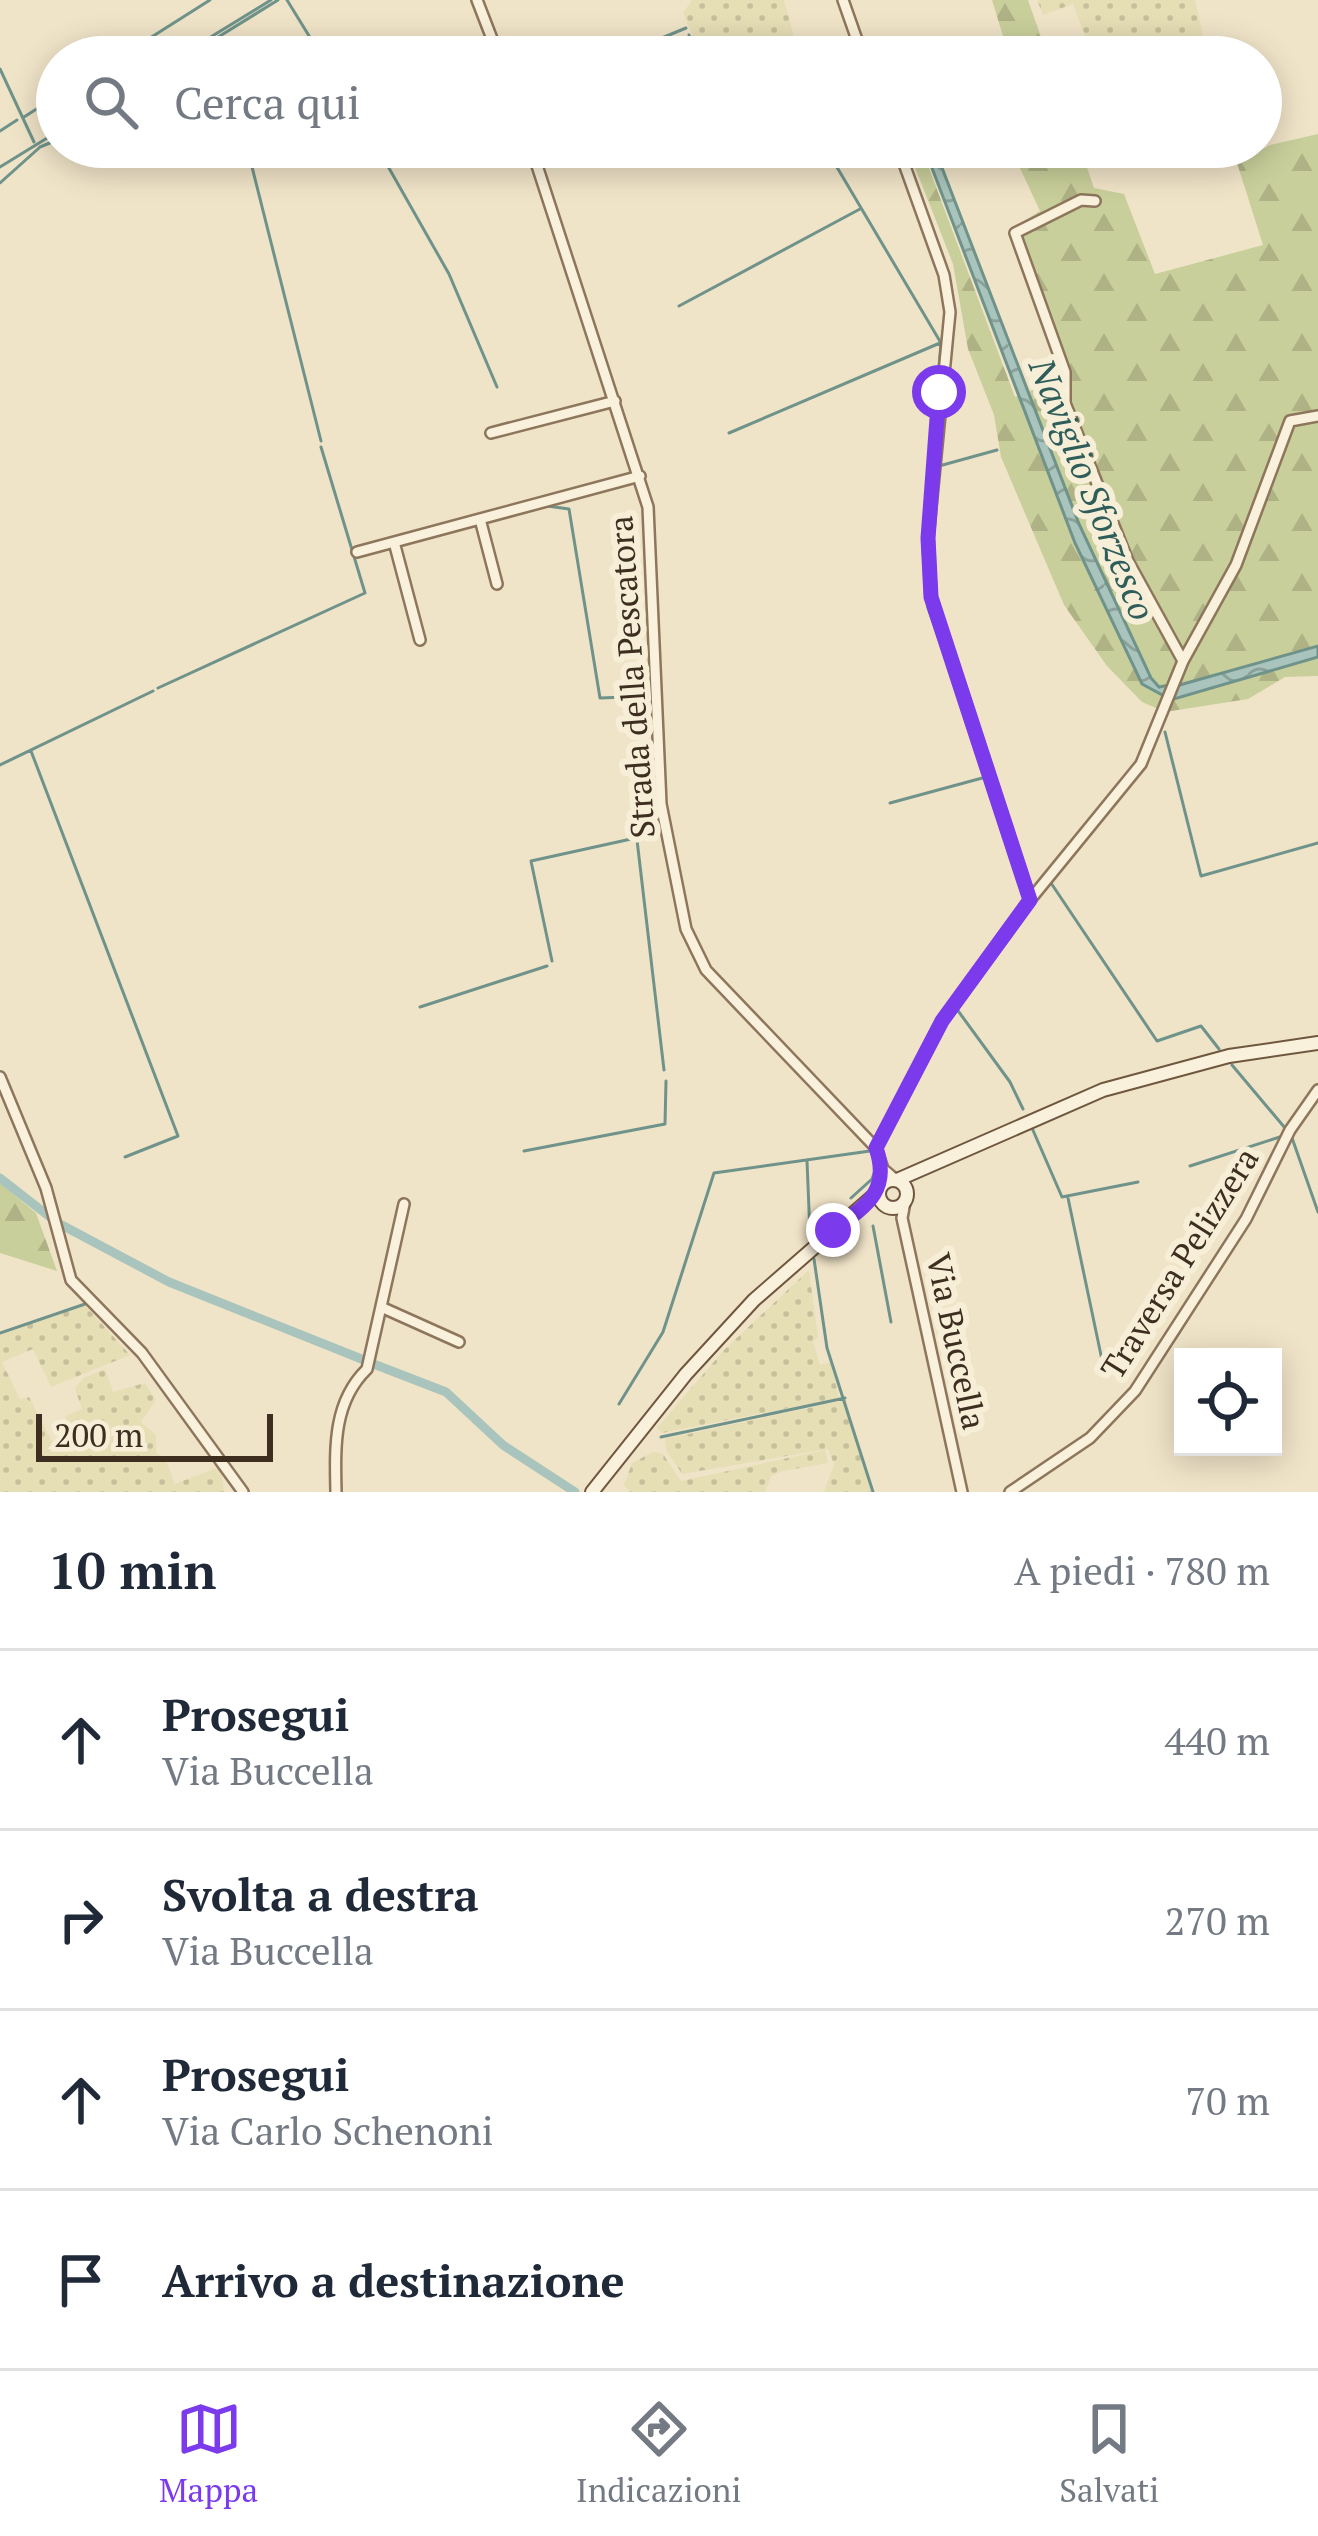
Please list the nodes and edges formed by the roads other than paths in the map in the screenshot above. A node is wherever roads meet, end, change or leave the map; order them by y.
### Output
1 (477, 0) edge
2 (843, 0) edge
3 (491, 36) edge
4 (856, 36) edge
5 (538, 168) edge
6 (906, 168) edge
7 (1095, 202) dead end
8 (615, 401) junction
9 (1318, 416) edge
10 (491, 433) dead end
11 (640, 476) junction
12 (480, 519) junction
13 (394, 542) junction
14 (357, 552) dead end
15 (497, 584) dead end
16 (420, 640) dead end
17 (1183, 661) junction
18 (1030, 900) junction
19 (1318, 1042) edge
20 (0, 1077) edge
21 (1318, 1090) edge
22 (876, 1148) junction
23 (884, 1169) junction
24 (880, 1188) junction
25 (901, 1188) junction
26 (404, 1204) dead end
27 (887, 1207) junction
28 (902, 1218) junction
29 (818, 1247) junction
30 (381, 1307) junction
31 (459, 1342) dead end
32 (243, 1492) edge
33 (336, 1492) edge
34 (592, 1492) edge
35 (962, 1492) edge
36 (1010, 1492) edge

1 - 3 street
2 - 4 street
5 - 8 street, Strada della Pescatora
6 - 18 street
7 - 17 street
8 - 10 street
8 - 11 street, Strada della Pescatora
9 - 17 street
11 - 12 street
11 - 22 street, Strada della Pescatora
12 - 13 street
12 - 15 street
13 - 14 street
13 - 16 street
17 - 18 street
18 - 22 street
19 - 25 main road
20 - 32 street
21 - 36 street, Traversa Pelizzera
22 - 23 street
23 - 24 street
23 - 25 street
24 - 25 main road
24 - 27 main road
24 - 29 main road
25 - 27 main road
25 - 28 street, Via Buccella
26 - 30 street
27 - 28 street
27 - 29 main road
28 - 35 street, Via Buccella
29 - 34 main road
30 - 31 street
30 - 33 street

